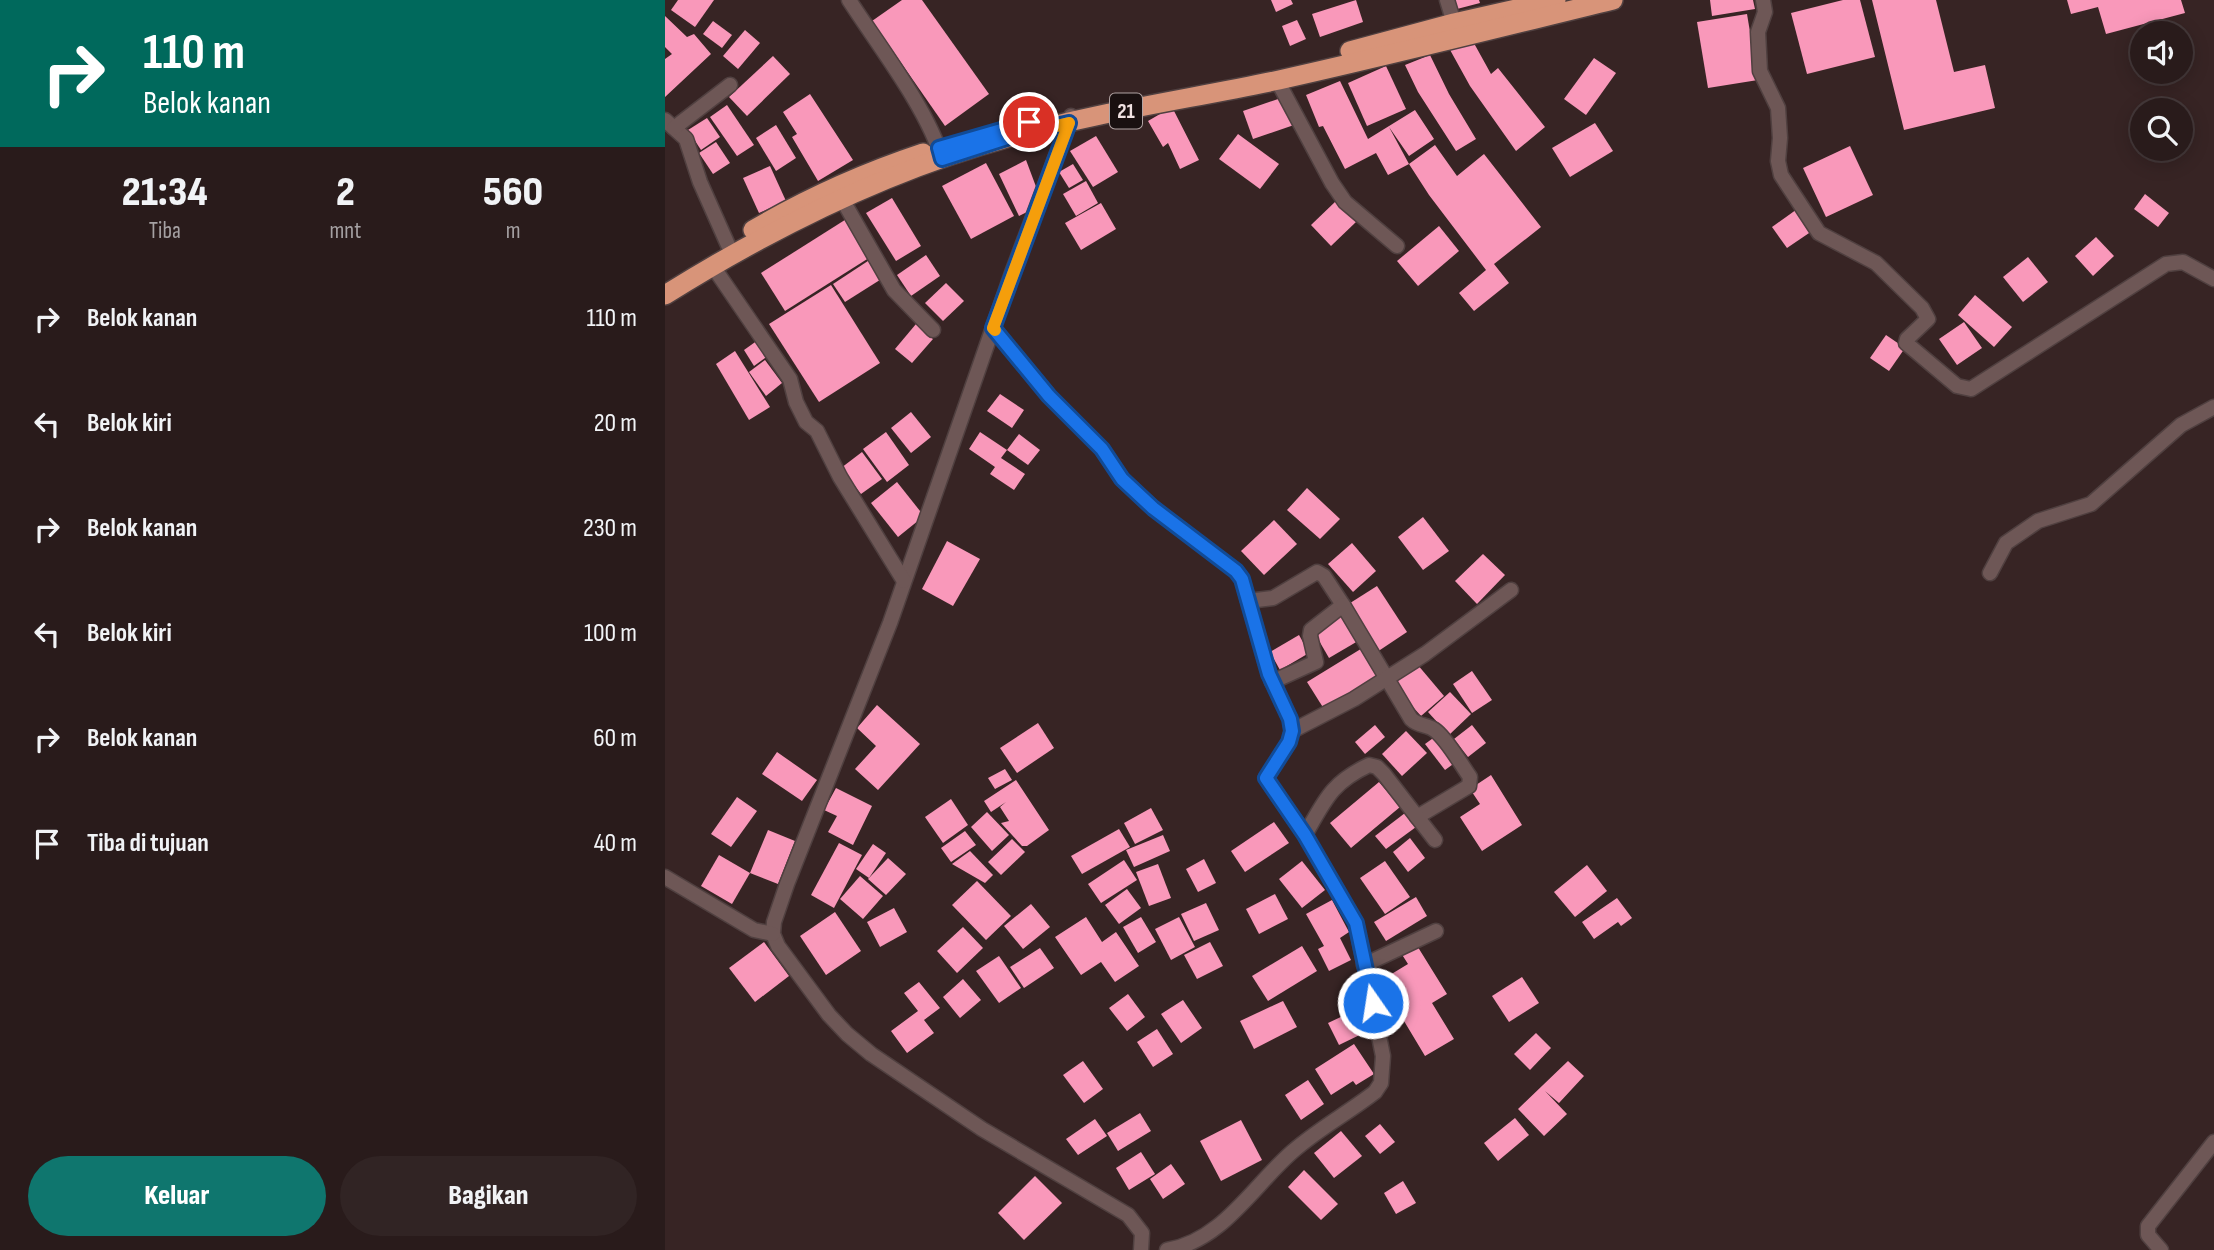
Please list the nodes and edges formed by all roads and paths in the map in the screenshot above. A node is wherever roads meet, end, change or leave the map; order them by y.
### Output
1 (849, 0) edge
2 (1447, 0) edge
3 (1556, 0) edge
4 (1613, 0) edge
5 (1763, 0) edge
6 (1454, 23) junction
7 (1276, 80) junction
8 (730, 85) dead end
9 (1071, 118) junction
10 (670, 124) edge
11 (940, 153) junction
12 (842, 199) junction
13 (728, 245) junction
14 (1397, 246) dead end
15 (712, 265) junction
16 (2214, 279) edge
17 (665, 283) edge
18 (665, 295) edge
19 (993, 328) junction
20 (933, 330) dead end
21 (2214, 407) edge
22 (1990, 573) dead end
23 (904, 582) junction
24 (1511, 590) dead end
25 (1248, 601) junction
26 (1343, 605) junction
27 (1387, 678) junction
28 (1272, 682) junction
29 (1292, 731) junction
30 (1417, 817) junction
31 (1305, 835) junction
32 (1435, 840) dead end
33 (665, 877) edge
34 (1436, 931) dead end
35 (773, 934) junction
36 (1364, 965) junction
37 (2214, 1142) edge
38 (1141, 1250) edge
39 (1167, 1250) edge
40 (2161, 1250) edge

1 - 11 street
2 - 6 street
3 - 6 highway, 21
4 - 7 highway, 21
5 - 16 street
6 - 9 highway, 21
7 - 9 highway, 21
7 - 14 street
8 - 10 street
9 - 11 highway, 21
9 - 19 street
10 - 13 street
11 - 12 highway, 21
11 - 13 highway, 21
12 - 15 highway, 21
12 - 20 street
13 - 17 highway, 21
15 - 18 highway, 21
15 - 23 street
19 - 23 street
19 - 25 street
21 - 22 street
23 - 35 street
24 - 27 street
25 - 26 street
25 - 28 street
26 - 27 street
26 - 28 street
27 - 29 street
27 - 30 street
28 - 29 street
29 - 31 street
30 - 31 street
30 - 32 street
31 - 36 street
33 - 35 street
34 - 36 street
35 - 38 street
36 - 39 street
37 - 40 street

